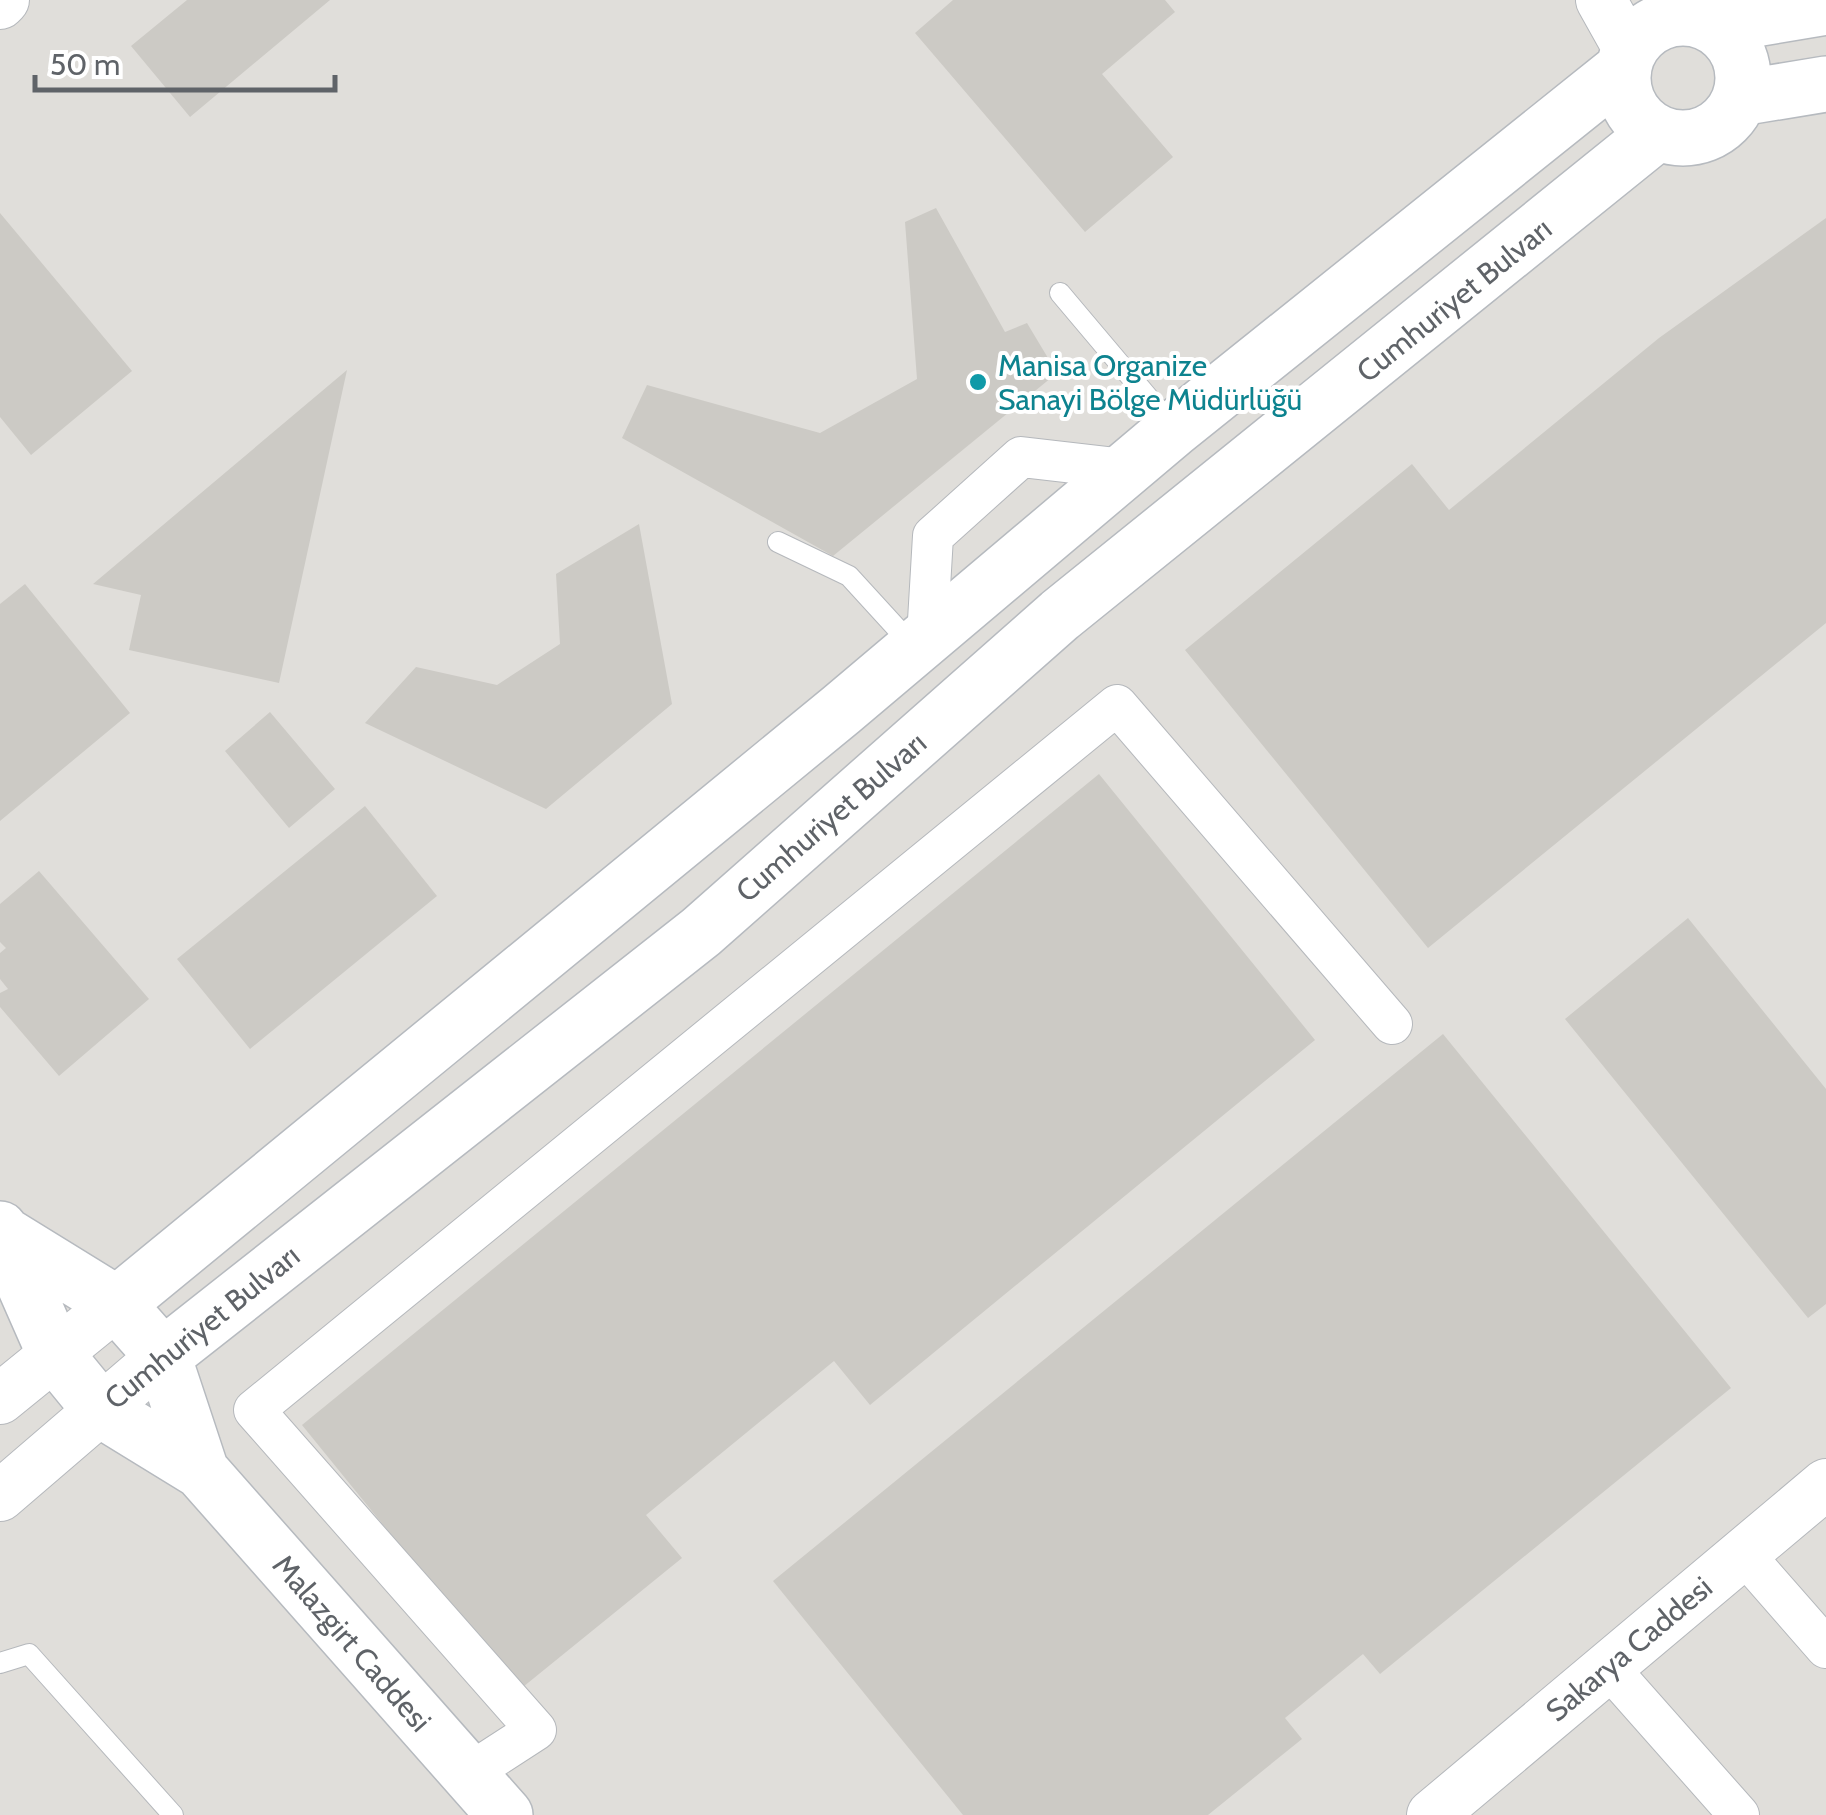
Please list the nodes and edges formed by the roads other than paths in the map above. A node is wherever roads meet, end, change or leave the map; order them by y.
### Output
1 (1600, 0) edge
2 (1826, 7) edge
3 (1696, 15) edge
4 (1626, 60) junction
5 (1826, 84) edge
6 (1740, 98) junction
7 (1657, 133) junction
8 (1060, 293) dead end
9 (1174, 428) junction
10 (1125, 469) junction
11 (778, 542) dead end
12 (921, 643) junction
13 (1392, 1024) dead end
14 (2, 1232) edge
15 (118, 1304) junction
16 (54, 1354) junction
17 (163, 1356) junction
18 (0, 1399) edge
19 (100, 1409) junction
20 (201, 1471) junction
21 (1826, 1484) edge
22 (0, 1496) edge
23 (1743, 1553) junction
24 (1826, 1648) edge
25 (0, 1662) edge
26 (1608, 1667) junction
27 (468, 1774) junction
28 (1734, 1813) edge
29 (173, 1815) edge
30 (505, 1815) edge
31 (1432, 1815) edge

1 - 4 street
2 - 3 main road
3 - 4 main road
3 - 6 main road
4 - 7 main road
4 - 9 main road
5 - 6 main road
6 - 7 main road
7 - 17 main road, Cumhuriyet Bulvarı
8 - 9 lane
9 - 10 main road
10 - 12 main road
10 - 12 street
11 - 12 lane
12 - 15 main road
13 - 27 street
14 - 15 main road
14 - 16 main road
15 - 16 street
15 - 17 main road
16 - 18 street
16 - 19 main road
17 - 19 street, Cumhuriyet Bulvarı
17 - 20 main road
19 - 20 main road
19 - 22 street, Cumhuriyet Bulvarı
20 - 27 main road, Malazgirt Caddesi
21 - 23 street, Sakarya Caddesi
23 - 24 street
23 - 26 street, Sakarya Caddesi
25 - 29 lane
26 - 28 street
26 - 31 street, Sakarya Caddesi
27 - 30 main road, Malazgirt Caddesi

